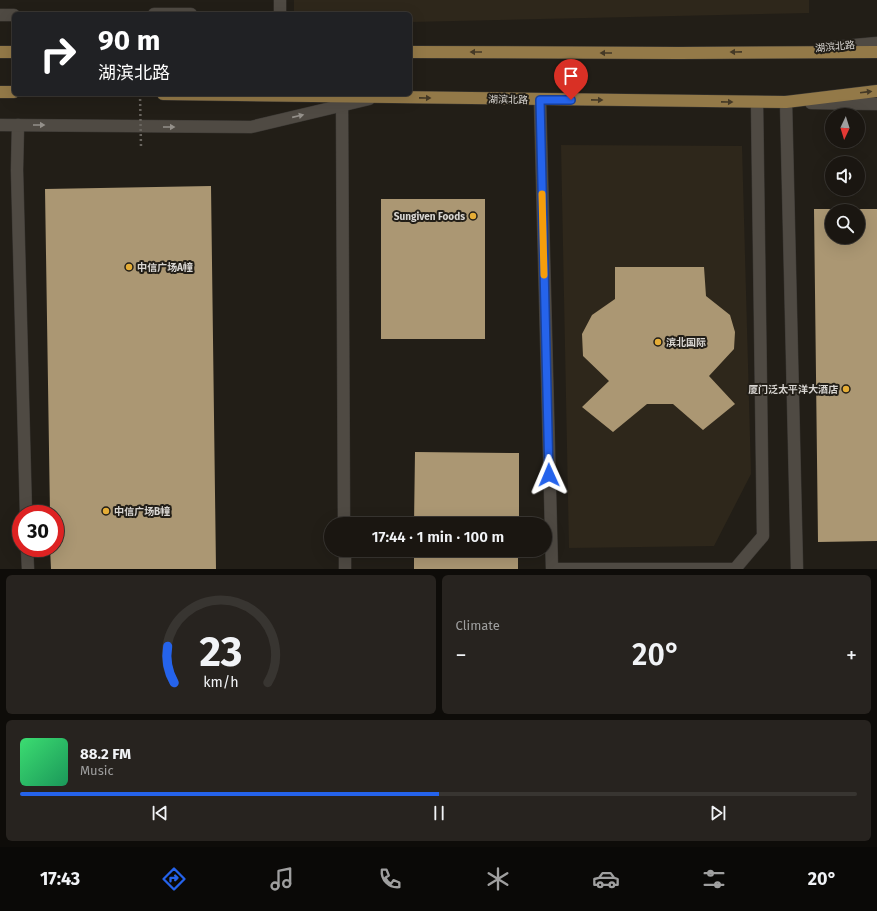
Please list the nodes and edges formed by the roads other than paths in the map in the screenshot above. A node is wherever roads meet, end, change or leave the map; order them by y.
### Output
1 (280, 0) edge
2 (280, 12) edge
3 (0, 15) edge
4 (12, 15) edge
5 (877, 43) edge
6 (775, 51) junction
7 (0, 52) edge
8 (12, 52) edge
9 (412, 52) edge
10 (877, 52) edge
11 (877, 91) edge
12 (0, 92) edge
13 (12, 92) edge
14 (213, 96) edge
15 (540, 100) junction
16 (342, 101) junction
17 (757, 102) junction
18 (786, 102) junction
19 (877, 104) edge
20 (0, 125) edge
21 (18, 125) junction
22 (26, 505) edge
23 (344, 517) edge
24 (27, 557) edge
25 (344, 557) edge
26 (28, 569) edge
27 (345, 569) edge
28 (552, 569) edge
29 (797, 569) edge

1 - 2 street
3 - 4 street
5 - 6 street, 湖滨北路
6 -> 9 main road, 湖滨北路
6 - 10 main road
7 - 8 main road
18 -> 11 main road
12 - 13 main road
14 - 16 main road, 湖滨北路
16 -> 15 main road, 湖滨北路
15 -> 17 main road, 湖滨北路
15 - 28 street
21 -> 16 street
16 - 23 street
17 - 18 main road, 湖滨北路
17 - 28 street
18 - 19 street, 湖滨北路
18 - 29 street
20 - 21 street
21 - 22 street
24 - 26 street
25 - 27 street

